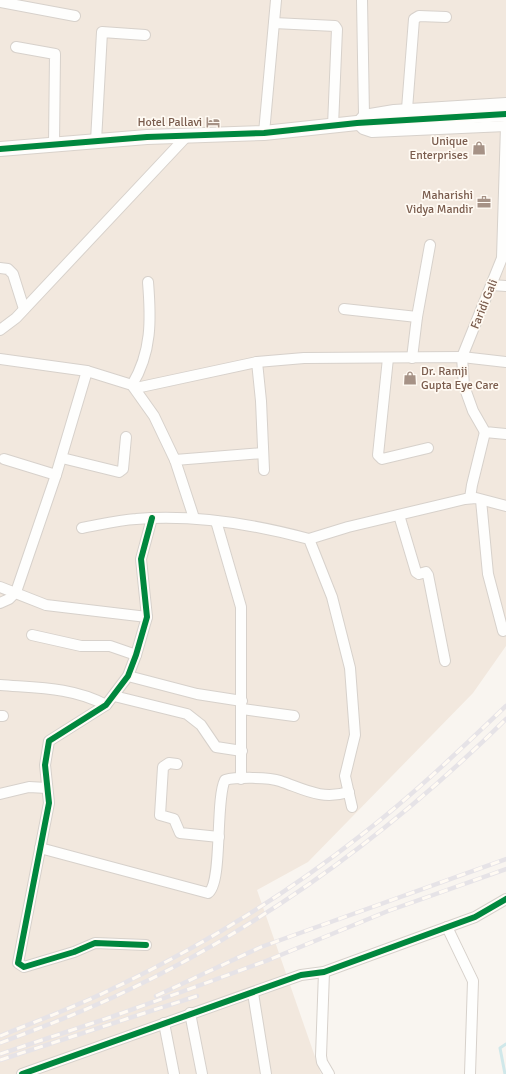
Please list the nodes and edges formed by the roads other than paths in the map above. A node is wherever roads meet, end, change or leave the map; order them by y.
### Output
1 (276, 0) edge
2 (362, 0) edge
3 (0, 2) edge
4 (74, 16) dead end
5 (446, 17) dead end
6 (274, 23) junction
7 (146, 35) dead end
8 (16, 47) dead end
9 (506, 103) edge
10 (407, 109) junction
11 (506, 114) edge
12 (364, 120) junction
13 (333, 126) junction
14 (506, 126) edge
15 (264, 133) junction
16 (186, 137) junction
17 (96, 141) junction
18 (54, 144) junction
19 (0, 149) edge
20 (504, 233) edge
21 (430, 245) dead end
22 (0, 268) edge
23 (148, 282) dead end
24 (491, 285) junction
25 (506, 286) edge
26 (24, 309) junction
27 (344, 309) dead end
28 (417, 317) junction
29 (16, 318) junction
30 (0, 320) edge
31 (0, 330) edge
32 (462, 357) junction
33 (388, 358) junction
34 (412, 358) junction
35 (0, 359) edge
36 (257, 362) junction
37 (506, 362) edge
38 (87, 371) junction
39 (134, 386) junction
40 (485, 432) junction
41 (506, 434) edge
42 (126, 437) dead end
43 (428, 448) dead end
44 (263, 453) junction
45 (62, 458) junction
46 (4, 459) dead end
47 (175, 460) junction
48 (264, 470) dead end
49 (56, 476) junction
50 (476, 499) junction
51 (506, 506) edge
52 (399, 514) junction
53 (152, 518) junction
54 (194, 518) junction
55 (216, 521) junction
56 (82, 528) dead end
57 (309, 539) junction
58 (0, 587) edge
59 (16, 592) junction
60 (0, 604) edge
61 (147, 617) junction
62 (503, 631) dead end
63 (32, 635) dead end
64 (136, 655) junction
65 (445, 661) dead end
66 (128, 676) junction
67 (0, 684) edge
68 (114, 696) junction
69 (106, 705) junction
70 (242, 705) junction
71 (294, 716) dead end
72 (242, 751) junction
73 (177, 764) dead end
74 (241, 779) junction
75 (47, 788) junction
76 (349, 792) junction
77 (0, 794) edge
78 (352, 807) dead end
79 (219, 837) junction
80 (40, 848) junction
81 (506, 899) edge
82 (447, 927) junction
83 (146, 945) dead end
84 (324, 972) junction
85 (253, 993) junction
86 (190, 1013) junction
87 (164, 1022) junction
88 (22, 1074) edge
89 (174, 1074) edge
90 (202, 1074) edge
91 (266, 1074) edge
92 (329, 1074) edge
93 (470, 1074) edge

1 - 6 street
2 - 12 street
3 - 4 street
5 - 10 street
6 - 13 street
6 - 15 street
7 - 17 street
8 - 18 street
9 - 10 street
10 - 12 street
11 - 12 street
12 - 13 street
12 - 14 street
13 - 15 street
14 - 20 street, Faridi Gali
15 - 16 street
16 - 17 street
16 - 26 street
17 - 18 street
18 - 19 street
20 - 24 street, Faridi Gali
21 - 28 street
22 - 26 street
23 - 39 street
24 - 25 street
24 - 32 street, Faridi Gali
26 - 29 street
27 - 28 street
28 - 34 street
29 - 30 street
29 - 31 street
32 - 34 street
32 - 37 street
32 - 40 street, Faridi Gali
33 - 34 street
33 - 36 street
33 - 43 street
35 - 38 street
36 - 39 street
36 - 44 street
38 - 39 street
38 - 45 street
39 - 47 street
40 - 41 street
40 - 50 street
42 - 45 street
44 - 47 street
44 - 48 street
45 - 49 street
46 - 49 street
47 - 54 street
49 - 59 street
50 - 51 street
50 - 52 street
50 - 62 street
52 - 57 street
52 - 65 street
53 - 54 street
53 - 56 street
53 - 61 street
54 - 55 street
55 - 57 street
55 - 70 street
57 - 76 street
58 - 59 street
59 - 60 street
59 - 61 street
61 - 64 street
63 - 64 street
64 - 66 street
66 - 68 street
66 - 70 street
67 - 69 street
68 - 69 street
68 - 72 street
69 - 75 street
70 - 71 street
70 - 72 street
72 - 74 street
73 - 79 street
74 - 76 street
74 - 79 street
75 - 77 street
75 - 80 street
76 - 78 street
79 - 80 street
80 - 83 street
81 - 82 street
82 - 84 street
82 - 93 street
84 - 85 street
84 - 92 street
85 - 86 street
85 - 91 street
86 - 87 street
86 - 90 street
87 - 88 street
87 - 89 street

